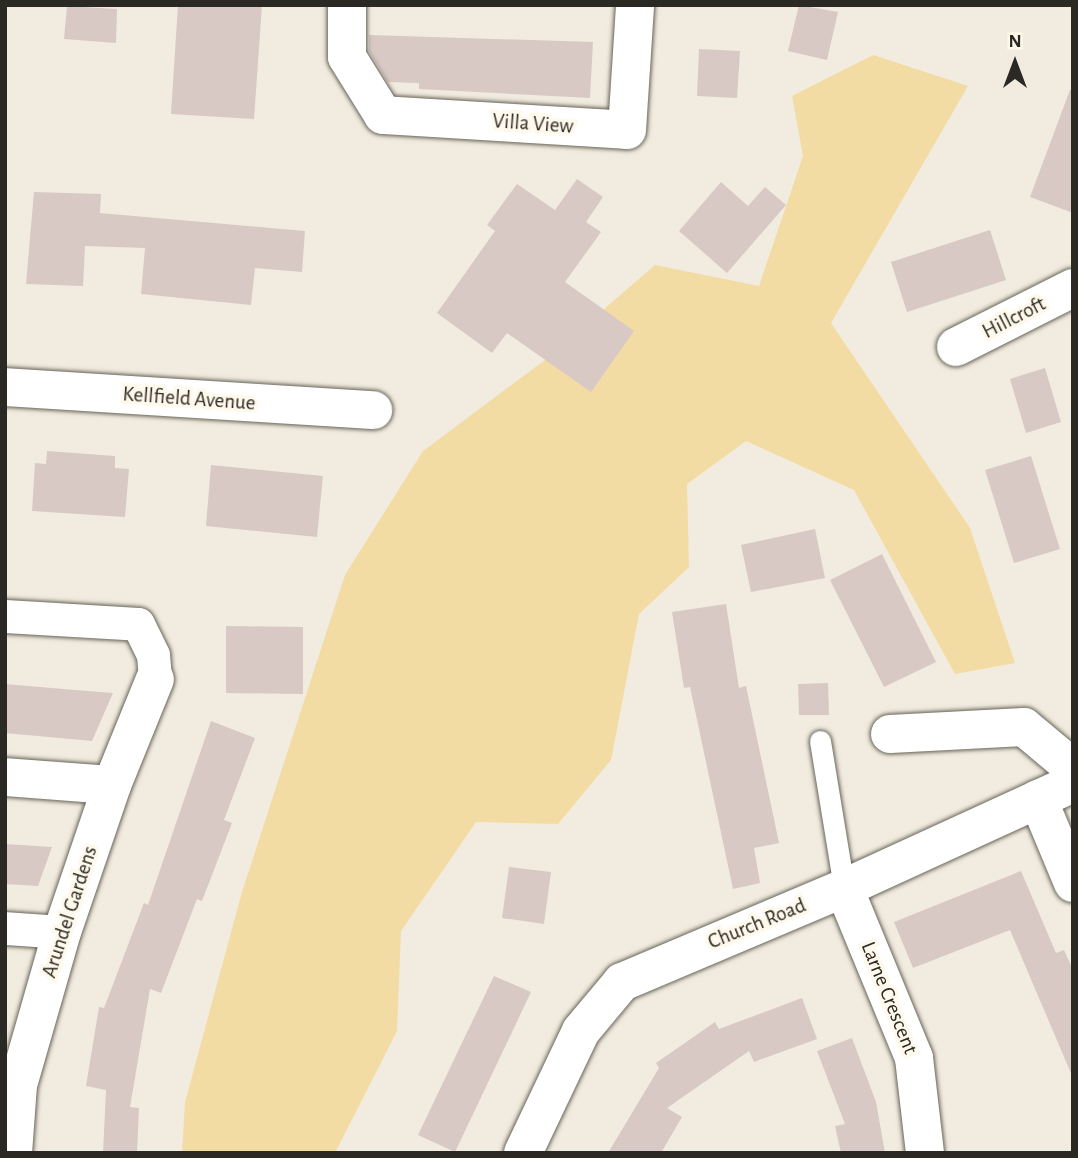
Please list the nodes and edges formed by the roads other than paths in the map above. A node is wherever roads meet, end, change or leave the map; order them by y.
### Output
1 (347, 5) edge
2 (635, 5) edge
3 (1073, 288) edge
4 (956, 347) dead end
5 (5, 387) edge
6 (373, 410) dead end
7 (5, 616) edge
8 (155, 680) joint
9 (890, 734) dead end
10 (820, 741) dead end
11 (1073, 768) edge
12 (5, 777) edge
13 (1073, 783) edge
14 (112, 785) junction
15 (1038, 799) junction
16 (1073, 883) edge
17 (844, 888) junction
18 (5, 928) edge
19 (62, 932) junction
20 (12, 1085) edge
21 (13, 1153) edge
22 (523, 1153) edge
23 (925, 1153) edge

1 - 2 street, Villa View
3 - 4 street, Hillcroft
5 - 6 street, Kellfield Avenue
7 - 8 street
8 - 14 street, Arundel Gardens
9 - 11 street
10 - 17 lane
12 - 14 street
13 - 15 street, Church Road
14 - 19 street, Arundel Gardens
15 - 16 street
15 - 17 street, Church Road
17 - 22 street, Church Road
17 - 23 street, Larne Crescent
18 - 19 street
19 - 20 street, Arundel Gardens
20 - 21 street, Arundel Gardens

